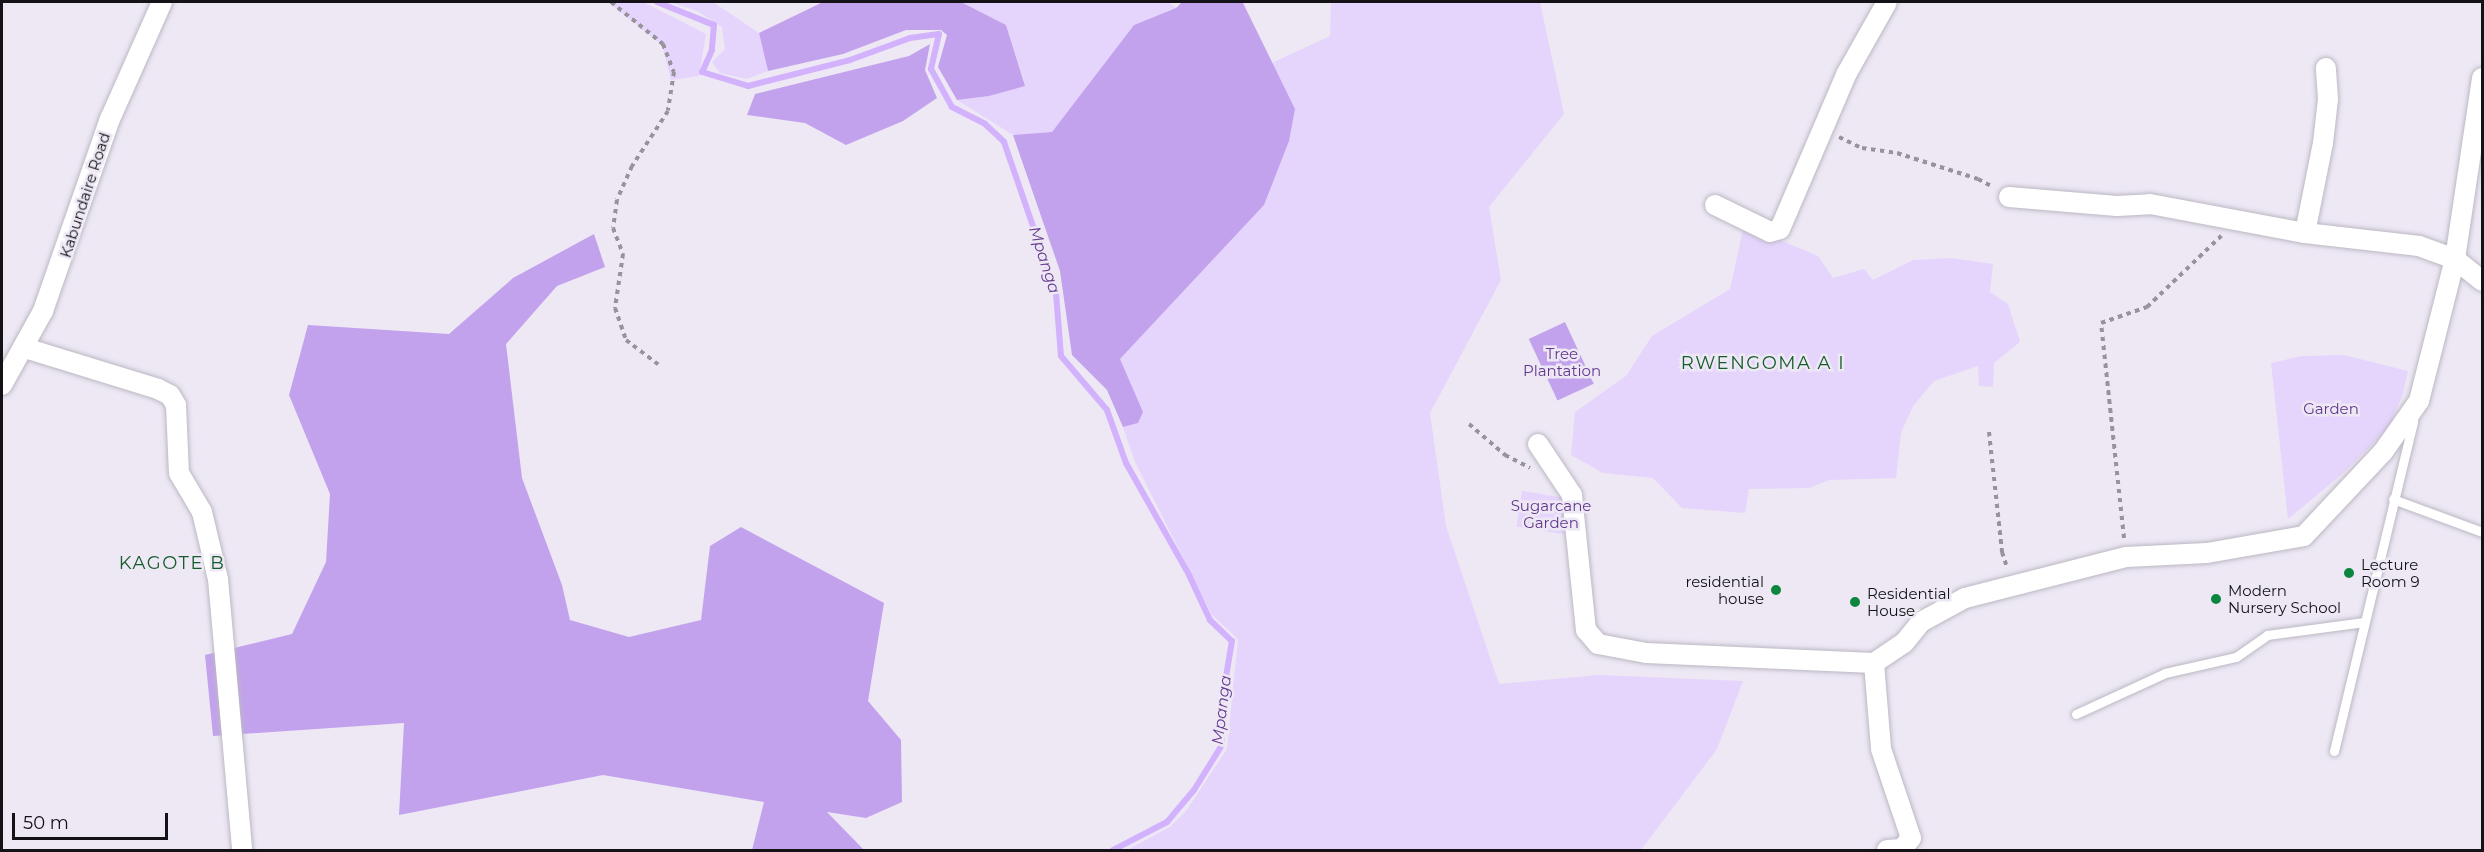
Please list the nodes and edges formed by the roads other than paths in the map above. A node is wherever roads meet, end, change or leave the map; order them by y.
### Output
1 (162, 2) edge
2 (1887, 2) edge
3 (2326, 68) dead end
4 (2482, 78) edge
5 (2009, 197) road end
6 (1716, 205) dead end
7 (2305, 233) junction
8 (2455, 259) junction
9 (2482, 281) edge
10 (25, 348) junction
11 (2, 385) edge
12 (2419, 401) junction
13 (1538, 444) dead end
14 (2392, 499) junction
15 (2482, 532) edge
16 (2364, 622) junction
17 (1874, 663) junction
18 (2076, 714) dead end
19 (2334, 751) dead end
20 (242, 850) edge
21 (1887, 850) edge

1 - 10 street, Kabundaire Road
2 - 6 street
3 - 7 street
4 - 8 street
5 - 7 street
7 - 8 street
8 - 9 street
8 - 12 street
10 - 11 street, Kabundaire Road
10 - 20 street
12 - 14 lane
12 - 17 street
13 - 17 street
14 - 15 lane
14 - 16 lane
16 - 18 lane
16 - 19 lane
17 - 21 street

